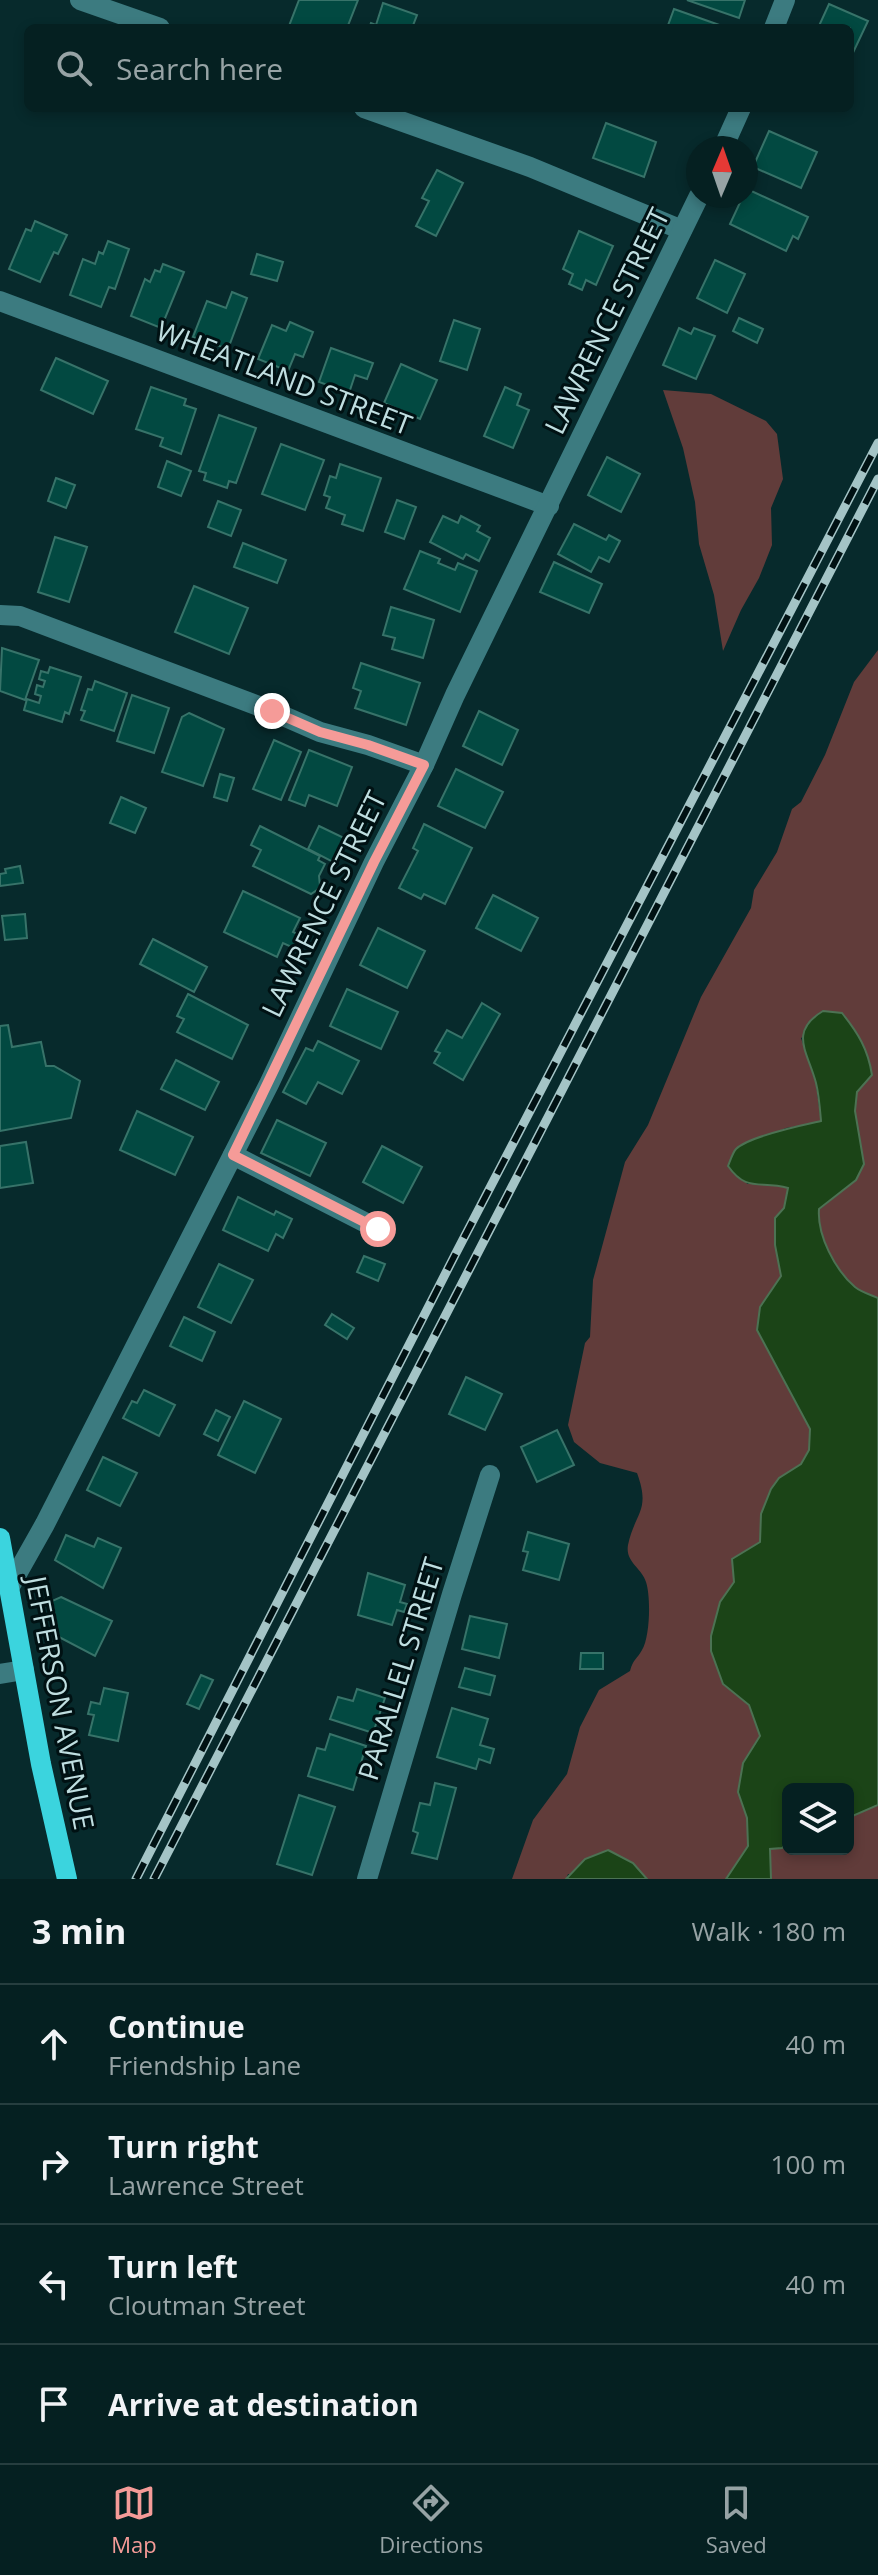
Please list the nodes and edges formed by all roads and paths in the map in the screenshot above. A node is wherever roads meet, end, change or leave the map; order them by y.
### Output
1 (80, 0) edge
2 (785, 0) edge
3 (149, 24) edge
4 (776, 24) edge
5 (375, 112) edge
6 (739, 112) edge
7 (728, 136) edge
8 (693, 208) edge
9 (682, 230) junction
10 (0, 301) edge
11 (549, 506) junction
12 (0, 615) edge
13 (424, 765) junction
14 (233, 1155) junction
15 (378, 1229) dead end
16 (490, 1475) dead end
17 (0, 1538) edge
18 (9, 1588) junction
19 (24, 1670) junction
20 (0, 1674) edge
21 (67, 1879) edge
22 (367, 1879) edge

1 - 3 street
2 - 4 street
5 - 9 street
6 - 7 street
8 - 9 street, LAWRENCE STREET
9 - 11 street, LAWRENCE STREET
10 - 11 street, WHEATLAND STREET
11 - 13 street, LAWRENCE STREET
12 - 13 street
13 - 14 street, LAWRENCE STREET
14 - 15 street
14 - 18 street, LAWRENCE STREET
16 - 22 street, PARALLEL STREET
17 - 18 main road, JEFFERSON AVENUE
18 - 19 main road, JEFFERSON AVENUE
19 - 20 street
19 - 21 main road, JEFFERSON AVENUE

